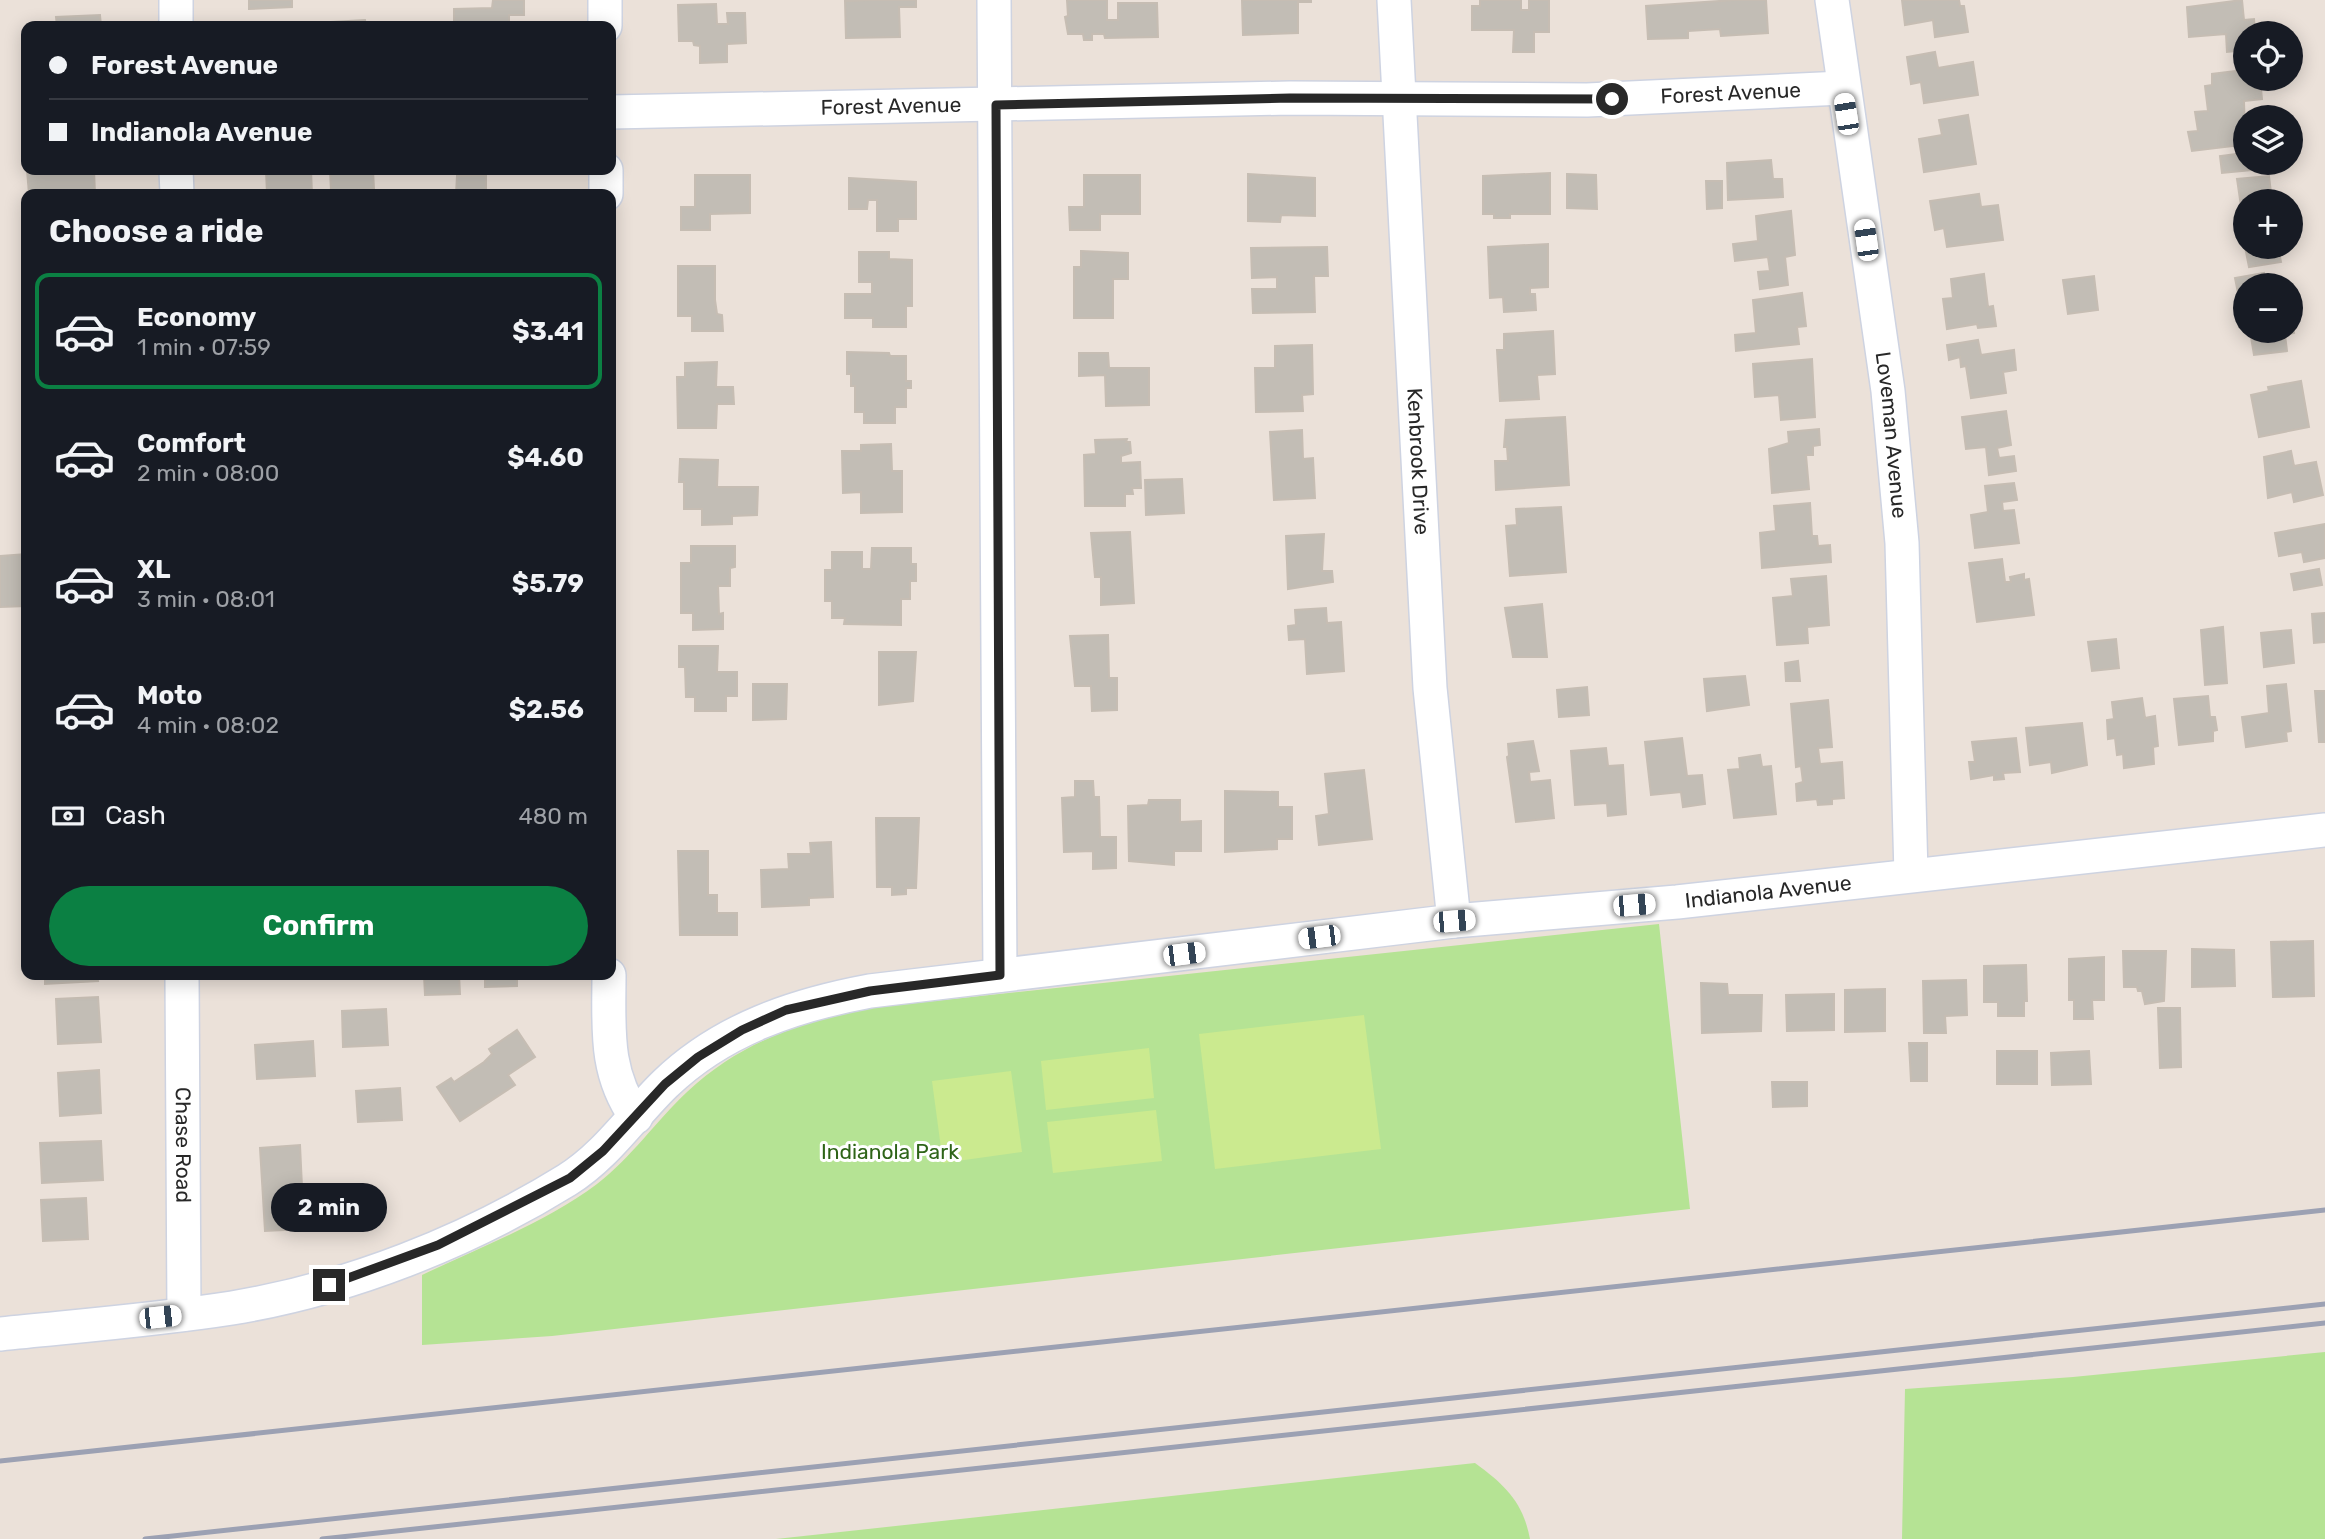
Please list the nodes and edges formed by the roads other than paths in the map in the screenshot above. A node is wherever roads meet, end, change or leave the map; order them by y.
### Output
1 (176, 0) edge
2 (605, 0) edge
3 (994, 0) edge
4 (1394, 0) edge
5 (1832, 0) edge
6 (176, 21) edge
7 (605, 21) edge
8 (1842, 88) junction
9 (1397, 99) junction
10 (996, 105) junction
11 (616, 112) edge
12 (2325, 831) edge
13 (1911, 874) junction
14 (1454, 921) junction
15 (1000, 975) junction
16 (182, 980) edge
17 (609, 980) edge
18 (636, 1117) junction
19 (184, 1314) junction
20 (0, 1334) edge

1 - 6 street
2 - 7 street
3 - 10 street
4 - 9 street, Kenbrook Drive
5 - 8 street, Loveman Avenue
8 - 9 street, Forest Avenue
8 - 13 street, Loveman Avenue
9 - 10 street, Forest Avenue
9 - 14 street, Kenbrook Drive
10 - 11 street, Forest Avenue
10 - 15 street
12 - 13 street, Indianola Avenue
13 - 14 street, Indianola Avenue
14 - 15 street, Indianola Avenue
15 - 18 street, Indianola Avenue
16 - 19 street, Chase Road
17 - 18 street
18 - 19 street, Indianola Avenue
19 - 20 street, Indianola Avenue

